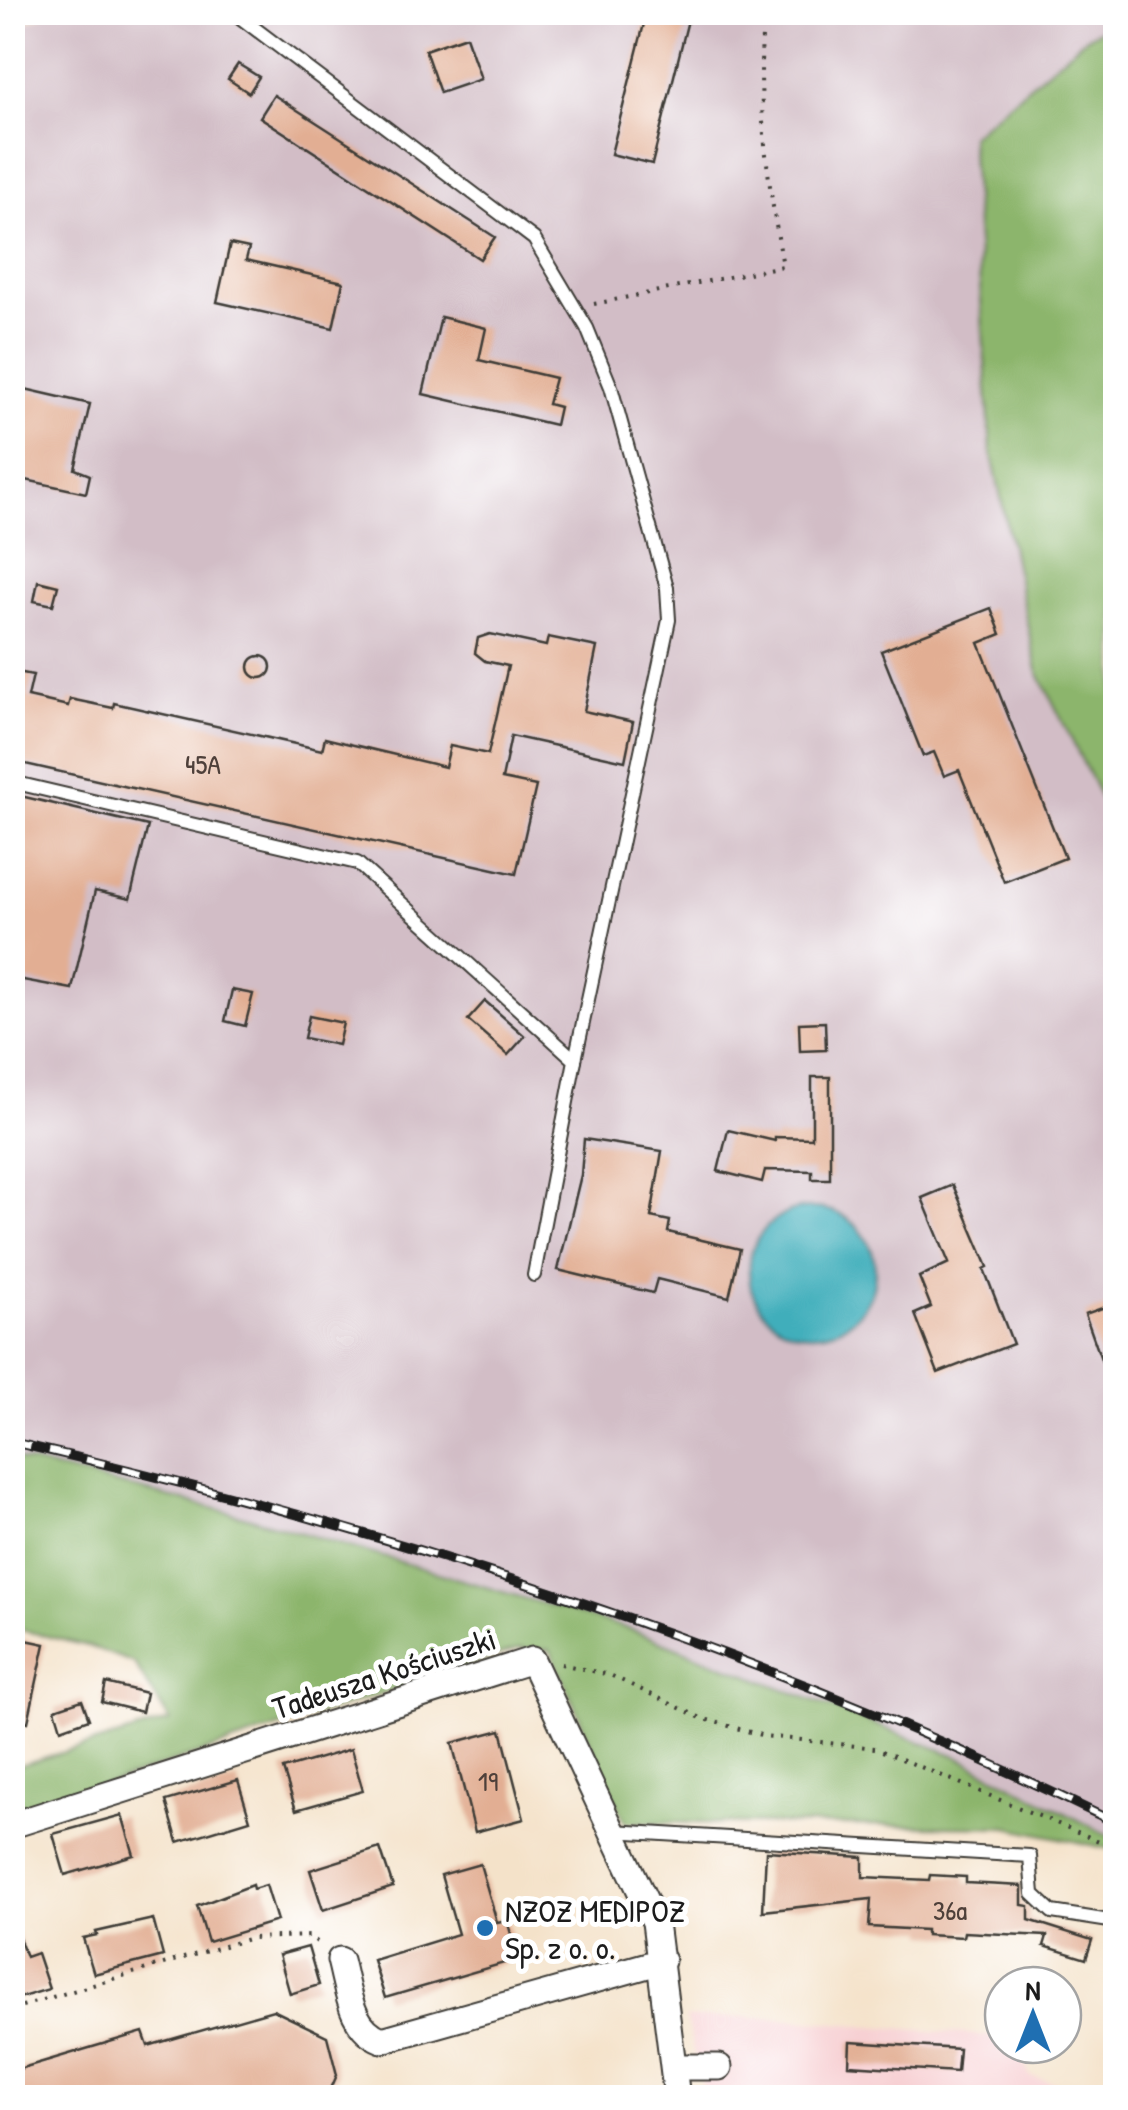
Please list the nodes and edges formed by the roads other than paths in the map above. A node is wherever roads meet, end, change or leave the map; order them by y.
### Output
1 (233, 12) edge
2 (12, 782) edge
3 (575, 1060) junction
4 (534, 1275) dead end
5 (12, 1825) edge
6 (614, 1830) junction
7 (1116, 1922) edge
8 (340, 1960) road end
9 (662, 1961) junction
10 (674, 2066) junction
11 (719, 2066) dead end
12 (678, 2098) edge

1 - 3 lane
2 - 3 lane
3 - 4 lane
5 - 6 street, Tadeusza Kościuszki
6 - 7 lane
6 - 9 street, Tadeusza Kościuszki
8 - 9 street
9 - 10 street, Tadeusza Kościuszki
10 - 11 street
10 - 12 street, Tadeusza Kościuszki

